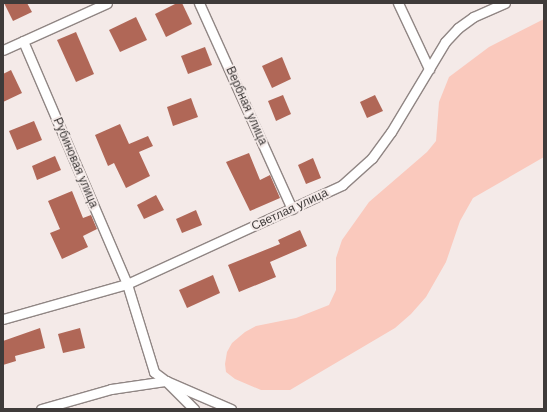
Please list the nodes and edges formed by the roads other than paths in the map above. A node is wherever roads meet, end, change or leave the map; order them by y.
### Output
1 (107, 3) edge
2 (199, 3) edge
3 (398, 3) edge
4 (506, 3) edge
5 (23, 41) junction
6 (3, 50) edge
7 (429, 69) junction
8 (292, 209) junction
9 (127, 284) junction
10 (3, 319) edge
11 (166, 381) junction
12 (41, 409) edge
13 (194, 409) edge
14 (231, 409) edge

1 - 5 street
2 - 8 street, Вербная улица
3 - 7 street
4 - 7 street, Светлая улица
5 - 6 street
5 - 9 street, Рубиновая улица
7 - 8 street, Светлая улица
8 - 9 street, Светлая улица
9 - 10 street, Светлая улица
9 - 11 street, Рубиновая улица
11 - 12 street
11 - 13 street, Рубиновая улица
11 - 14 street

